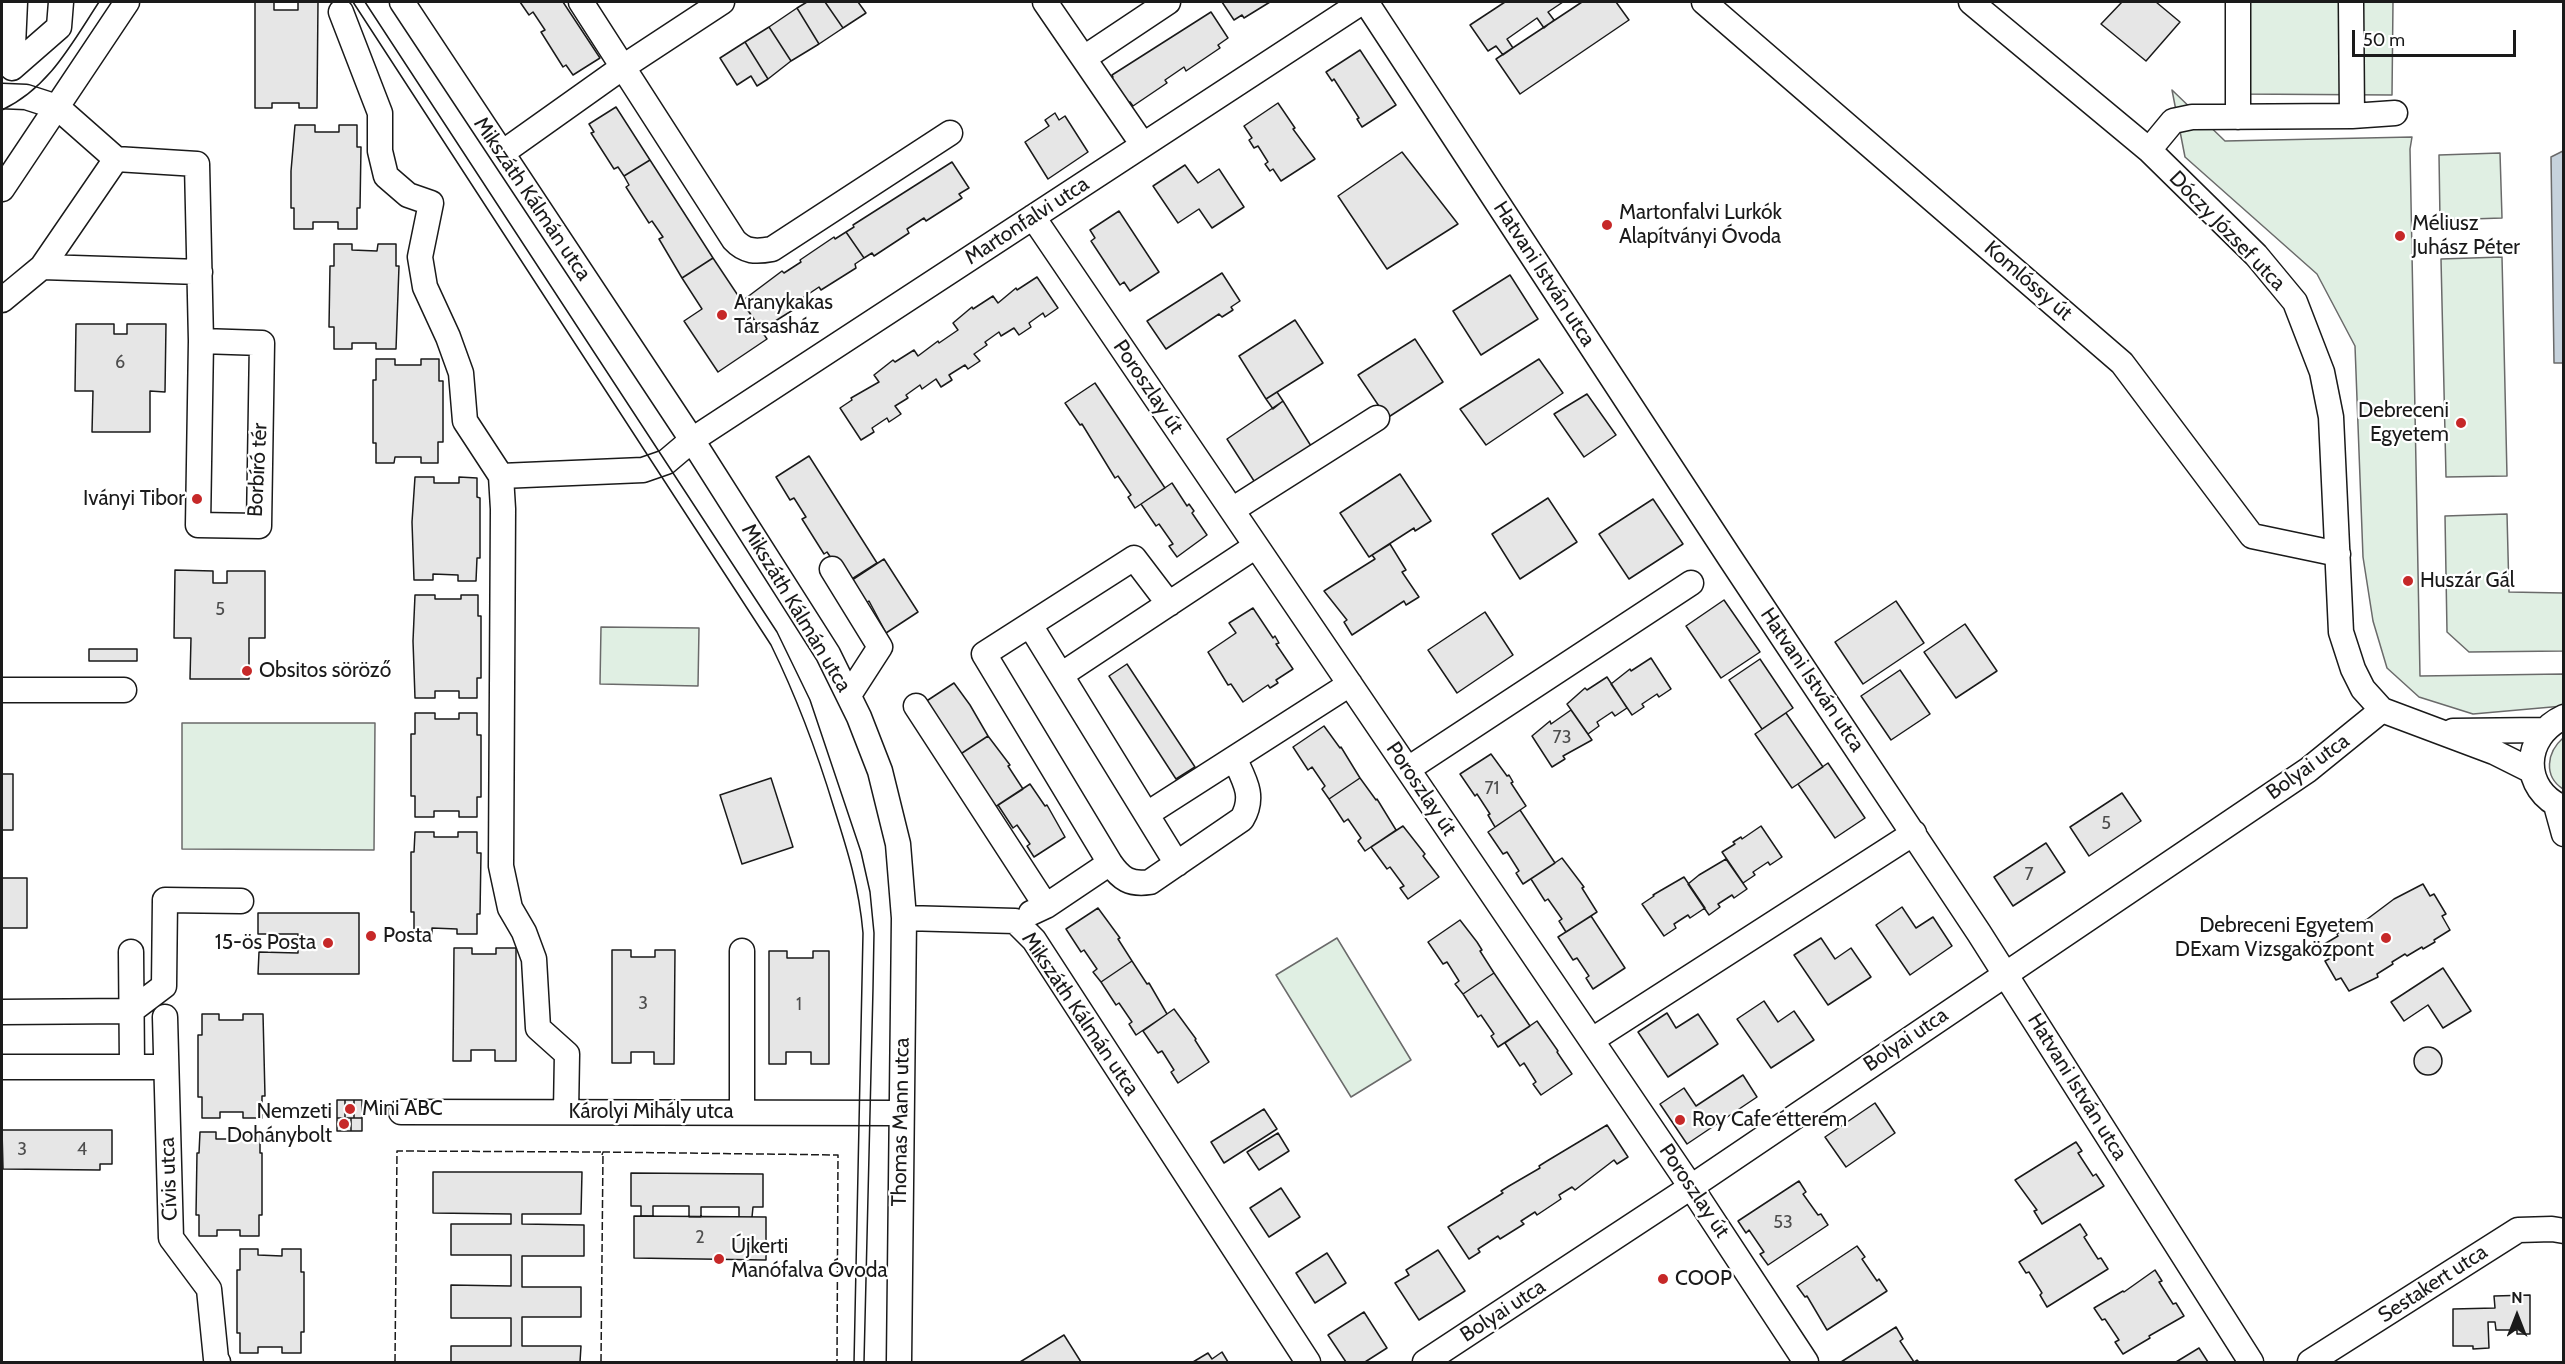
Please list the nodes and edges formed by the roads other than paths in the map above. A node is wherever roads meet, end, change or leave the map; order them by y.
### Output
1 (15, 2) edge
2 (61, 2) edge
3 (79, 2) edge
4 (127, 2) edge
5 (402, 2) edge
6 (581, 2) edge
7 (722, 2) edge
8 (1046, 2) edge
9 (1168, 2) edge
10 (1364, 2) edge
11 (1704, 2) edge
12 (1971, 2) edge
13 (2238, 2) edge
14 (2351, 2) edge
15 (341, 12) dead end
16 (59, 27) junction
17 (1084, 58) junction
18 (622, 67) junction
19 (2, 96) edge
20 (57, 107) junction
21 (2395, 113) dead end
22 (2352, 116) junction
23 (2238, 117) junction
24 (950, 133) dead end
25 (1143, 145) junction
26 (2149, 150) junction
27 (502, 153) junction
28 (116, 159) junction
29 (2, 189) edge
30 (1033, 217) junction
31 (42, 267) junction
32 (200, 272) junction
33 (2, 300) edge
34 (201, 341) junction
35 (1377, 418) dead end
36 (692, 440) junction
37 (501, 476) junction
38 (1232, 510) junction
39 (1256, 546) junction
40 (2338, 554) junction
41 (832, 569) dead end
42 (1691, 583) dead end
43 (1169, 604) junction
44 (1030, 625) junction
45 (1061, 675) junction
46 (1350, 684) junction
47 (2, 690) edge
48 (124, 690) dead end
49 (849, 695) junction
50 (916, 706) dead end
51 (2382, 710) junction
52 (2554, 723) edge
53 (2444, 732) junction
54 (1235, 760) junction
55 (1408, 769) junction
56 (2532, 771) junction
57 (2560, 806) edge
58 (1147, 814) junction
59 (1914, 833) junction
60 (2564, 834) edge
61 (1110, 863) junction
62 (1177, 864) junction
63 (241, 901) dead end
64 (1046, 906) junction
65 (904, 918) junction
66 (1016, 921) junction
67 (742, 951) dead end
68 (131, 952) dead end
69 (2005, 973) junction
70 (131, 1011) junction
71 (2, 1012) edge
72 (165, 1017) dead end
73 (1592, 1040) junction
74 (2, 1066) edge
75 (132, 1066) junction
76 (165, 1067) junction
77 (401, 1112) dead end
78 (566, 1112) junction
79 (742, 1112) junction
80 (901, 1113) junction
81 (1691, 1187) junction
82 (2564, 1231) edge
83 (1438, 1359) edge
84 (218, 1362) edge
85 (899, 1362) edge
86 (1308, 1362) edge
87 (1806, 1362) edge
88 (2251, 1362) edge
89 (2310, 1362) edge

1 - 16 street
2 - 16 street
3 - 16 street
4 - 20 street
5 - 27 street, Mikszáth Kálmán utca
6 - 18 street
7 - 18 street
8 - 17 street
9 - 17 street
10 - 25 street, Martonfalvi utca
10 - 59 street, Hatvani István utca
11 - 40 street, Komlóssy út
12 - 26 street, Dóczy József utca
13 - 23 street
14 - 22 street
15 - 37 street
17 - 25 street
18 - 24 street
18 - 27 street
19 - 20 street
20 - 28 street
20 - 29 street
21 - 22 street
22 - 23 street
23 - 26 street
25 - 30 street, Martonfalvi utca
26 - 40 street, Dóczy József utca
27 - 36 street, Mikszáth Kálmán utca
28 - 31 street
28 - 32 street, Borbíró tér
30 - 36 street, Martonfalvi utca
30 - 38 street, Poroszlay út
31 - 32 street
31 - 33 street
32 - 34 street, Borbíró tér
34 - 34 street, Borbíró tér
35 - 38 street
36 - 37 street, Martonfalvi utca
36 - 49 street, Mikszáth Kálmán utca
37 - 78 street
38 - 39 street, Poroszlay út
39 - 43 street
39 - 46 street, Poroszlay út
40 - 51 street, Dóczy József utca
41 - 49 street
42 - 55 street
43 - 44 street
43 - 45 street
44 - 45 street
44 - 61 street
45 - 58 street
46 - 54 street
46 - 55 street, Poroszlay út
47 - 48 street
49 - 65 street, Mikszáth Kálmán utca
50 - 64 street
51 - 53 street
51 - 69 street, Bolyai utca
52 - 53 street
52 - 56 street
53 - 56 street
54 - 58 street
54 - 62 street
55 - 73 street, Poroszlay út
56 - 57 street
57 - 60 street
58 - 62 street
59 - 69 street, Hatvani István utca
59 - 73 street
61 - 62 street
61 - 64 street
63 - 70 street
64 - 66 street
65 - 66 street, Mikszáth Kálmán utca
65 - 80 street, Thomas Mann utca
66 - 86 street, Mikszáth Kálmán utca
67 - 79 street
68 - 70 street
69 - 81 street, Bolyai utca
69 - 88 street, Hatvani István utca
70 - 71 street
70 - 75 street
72 - 76 street, Cívis utca
73 - 81 street, Poroszlay út
74 - 75 street
75 - 76 street
76 - 84 street, Cívis utca
77 - 78 street, Károlyi Mihály utca
78 - 79 street, Károlyi Mihály utca
79 - 80 street, Károlyi Mihály utca
80 - 85 street, Thomas Mann utca
81 - 83 street, Bolyai utca
81 - 87 street, Poroszlay út
82 - 89 street, Sestakert utca

